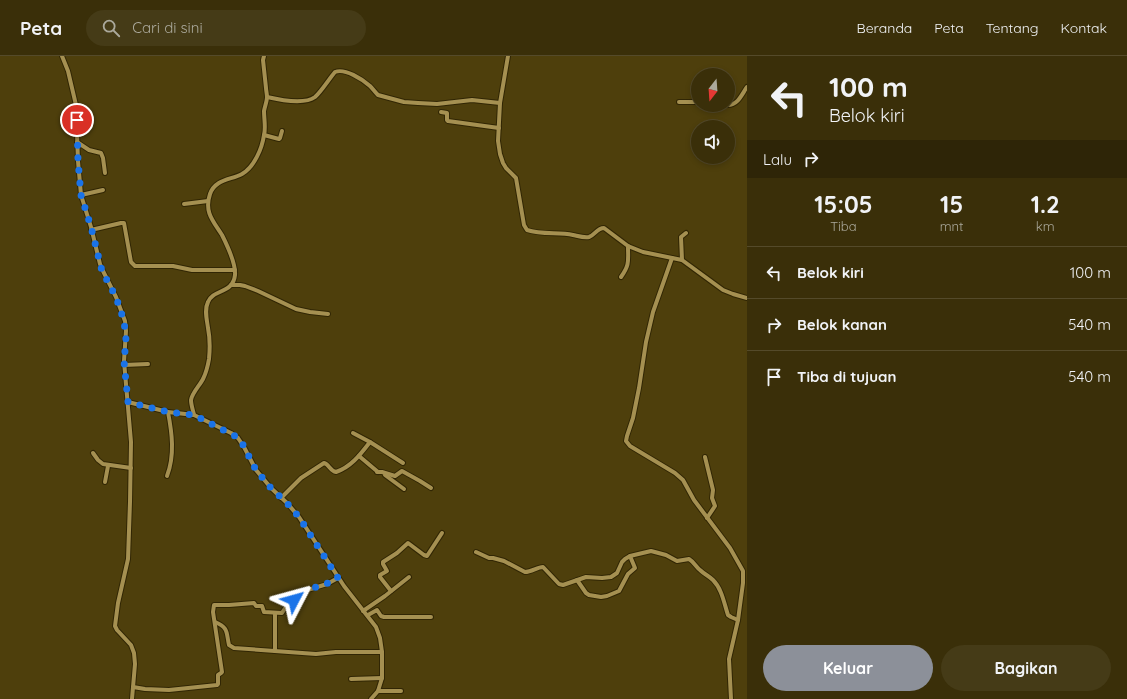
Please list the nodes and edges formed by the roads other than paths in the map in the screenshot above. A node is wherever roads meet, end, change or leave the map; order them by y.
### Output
1 (62, 56) edge
2 (264, 56) edge
3 (508, 56) edge
4 (747, 87) edge
5 (268, 97) junction
6 (679, 102) dead end
7 (691, 102) edge
8 (500, 103) junction
9 (735, 103) edge
10 (441, 112) dead end
11 (499, 128) junction
12 (282, 131) dead end
13 (264, 135) junction
14 (77, 142) junction
15 (105, 173) dead end
16 (103, 190) dead end
17 (81, 195) junction
18 (208, 201) junction
19 (184, 204) dead end
20 (91, 230) junction
21 (686, 233) dead end
22 (628, 246) junction
23 (672, 258) junction
24 (682, 260) junction
25 (235, 270) junction
26 (621, 277) dead end
27 (231, 285) junction
28 (747, 298) edge
29 (328, 314) dead end
30 (148, 364) dead end
31 (124, 365) junction
32 (128, 402) junction
33 (168, 412) junction
34 (194, 415) junction
35 (353, 433) dead end
36 (370, 442) junction
37 (93, 453) dead end
38 (359, 456) junction
39 (705, 458) dead end
40 (403, 463) dead end
41 (108, 466) junction
42 (131, 468) junction
43 (378, 472) junction
44 (167, 476) dead end
45 (105, 482) dead end
46 (431, 488) dead end
47 (404, 489) dead end
48 (281, 498) junction
49 (707, 518) junction
50 (442, 533) dead end
51 (476, 552) dead end
52 (630, 556) junction
53 (409, 577) dead end
54 (338, 578) junction
55 (745, 578) edge
56 (577, 580) junction
57 (743, 588) junction
58 (391, 592) junction
59 (747, 592) edge
60 (363, 611) junction
61 (275, 613) junction
62 (368, 615) junction
63 (430, 617) dead end
64 (738, 620) junction
65 (215, 622) junction
66 (276, 651) junction
67 (382, 652) junction
68 (382, 678) junction
69 (351, 679) dead end
70 (133, 687) junction
71 (378, 690) junction
72 (401, 691) dead end
73 (132, 699) edge
74 (371, 699) edge
75 (731, 699) edge

1 - 14 street
2 - 5 street
3 - 8 street
4 - 9 street
5 - 8 street
5 - 13 street
6 - 7 street
8 - 11 street
10 - 11 street
11 - 22 street
12 - 13 street
13 - 18 street
14 - 15 street
14 - 17 street
16 - 17 street
17 - 20 street
18 - 19 street
18 - 25 street
20 - 25 street
20 - 31 street
21 - 24 street
22 - 23 street
22 - 26 street
23 - 24 street
23 - 49 street
24 - 28 street
25 - 27 street
27 - 29 street
27 - 34 street
30 - 31 street
31 - 32 street
32 - 33 street
32 - 42 street
33 - 34 street
33 - 44 street
34 - 48 street
35 - 36 street
36 - 38 street
36 - 40 street
37 - 41 street
38 - 43 street
38 - 48 street
39 - 49 street
41 - 42 street
41 - 45 street
42 - 70 street
43 - 46 street
43 - 47 street
48 - 54 street
49 - 55 street
50 - 58 street
51 - 56 street
52 - 56 street
52 - 56 street
52 - 64 street
53 - 58 street
54 - 60 street
54 - 61 street
55 - 57 street
57 - 59 street
57 - 64 street
58 - 60 street
60 - 62 street
61 - 65 street
61 - 66 street
62 - 63 street
62 - 67 street
64 - 75 street
65 - 66 street
65 - 70 street
66 - 67 street
67 - 68 street
68 - 69 street
68 - 71 street
70 - 73 street
71 - 72 street
71 - 74 street

